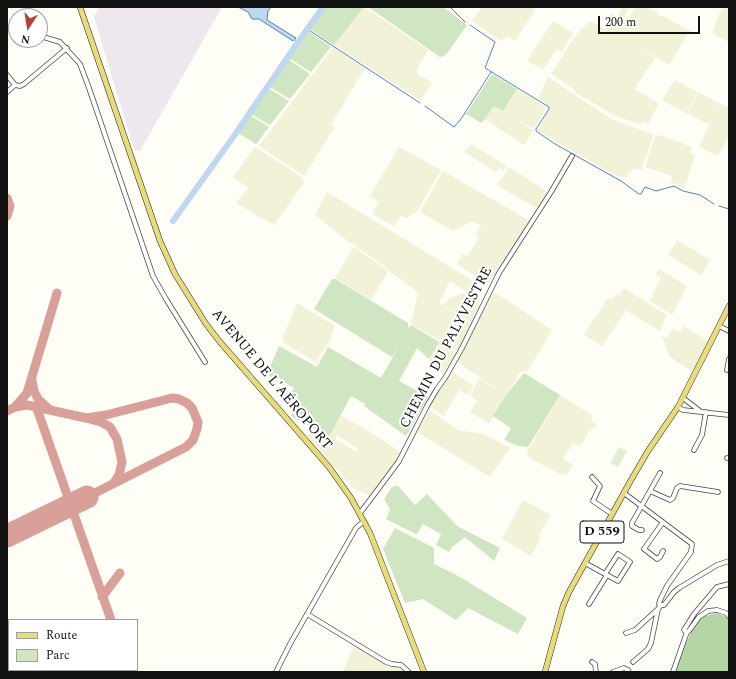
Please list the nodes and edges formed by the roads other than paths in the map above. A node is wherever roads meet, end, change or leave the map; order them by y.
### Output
1 (80, 7) edge
2 (48, 38) edge
3 (67, 48) junction
4 (7, 75) edge
5 (15, 85) junction
6 (7, 92) edge
7 (572, 156) dead end
8 (729, 306) edge
9 (719, 326) junction
10 (729, 331) edge
11 (729, 359) edge
12 (206, 362) dead end
13 (727, 370) dead end
14 (683, 398) junction
15 (678, 407) junction
16 (700, 411) junction
17 (706, 412) junction
18 (729, 415) edge
19 (694, 450) dead end
20 (660, 473) dead end
21 (592, 477) dead end
22 (650, 491) junction
23 (718, 492) dead end
24 (624, 493) junction
25 (641, 505) junction
26 (360, 512) junction
27 (612, 514) junction
28 (364, 521) junction
29 (663, 522) junction
30 (642, 530) dead end
31 (663, 551) dead end
32 (729, 561) edge
33 (585, 563) junction
34 (606, 574) junction
35 (729, 584) edge
36 (589, 604) dead end
37 (660, 607) junction
38 (307, 614) junction
39 (729, 616) edge
40 (687, 632) junction
41 (626, 633) dead end
42 (592, 662) dead end
43 (633, 662) dead end
44 (276, 672) edge
45 (409, 672) edge
46 (424, 672) edge
47 (545, 672) edge
48 (596, 672) edge
49 (613, 672) edge
50 (629, 672) edge
51 (673, 672) edge

1 - 26 main road, AVENUE DE L'AÉROPORT
2 - 3 street
3 - 5 street
3 - 12 street
4 - 5 street
5 - 6 street
7 - 26 street, CHEMIN DU PALYVESTRE
8 - 9 main road, D 559
9 - 10 street
9 - 14 main road, D 559
11 - 13 street
14 - 15 main road, D 559
14 - 16 street
15 - 16 street
15 - 24 main road, D 559
16 - 17 street
17 - 18 street
17 - 19 street
20 - 22 street
21 - 27 street
22 - 23 street
22 - 25 street
24 - 25 street
24 - 27 main road, D 559
25 - 29 street
25 - 30 street
26 - 28 main road, AVENUE DE L'AÉROPORT
27 - 33 main road, D 559
28 - 38 street
28 - 46 main road, AVENUE DE L'AÉROPORT
29 - 31 street
29 - 37 street
32 - 37 street
33 - 34 street
33 - 47 main road, D 559
34 - 34 street
34 - 36 street
35 - 40 street
37 - 41 street
37 - 43 street
38 - 44 street
38 - 45 street
39 - 40 street
40 - 51 street
42 - 48 street
49 - 50 street

